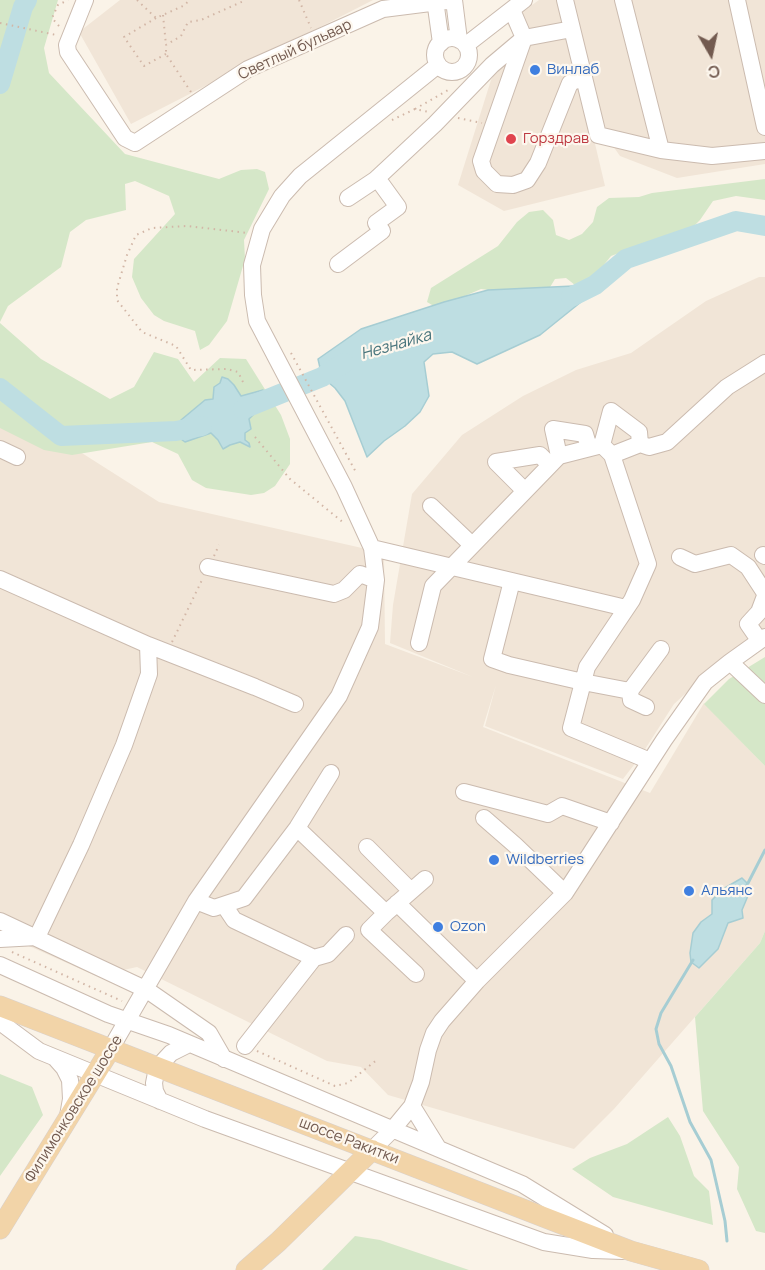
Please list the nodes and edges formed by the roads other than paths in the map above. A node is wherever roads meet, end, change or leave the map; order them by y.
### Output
1 (85, 0) edge
2 (454, 0) edge
3 (565, 0) edge
4 (623, 0) edge
5 (737, 0) edge
6 (435, 1) edge
7 (518, 5) edge
8 (572, 29) junction
9 (524, 38) junction
10 (462, 42) junction
11 (441, 43) junction
12 (438, 65) junction
13 (584, 77) junction
14 (765, 127) edge
15 (661, 150) junction
16 (765, 151) edge
17 (377, 178) junction
18 (348, 198) dead end
19 (338, 264) dead end
20 (765, 363) edge
21 (640, 444) junction
22 (0, 449) edge
23 (601, 449) junction
24 (17, 457) dead end
25 (554, 461) junction
26 (525, 491) junction
27 (431, 506) dead end
28 (472, 545) junction
29 (372, 548) junction
30 (680, 557) dead end
31 (208, 567) road end
32 (452, 567) junction
33 (0, 579) edge
34 (376, 580) junction
35 (512, 581) junction
36 (765, 595) edge
37 (626, 608) junction
38 (762, 638) edge
39 (419, 643) dead end
40 (148, 645) junction
41 (661, 649) dead end
42 (730, 662) junction
43 (583, 682) junction
44 (630, 691) junction
45 (765, 695) edge
46 (295, 705) dead end
47 (646, 707) dead end
48 (650, 761) junction
49 (331, 773) dead end
50 (464, 792) dead end
51 (484, 818) dead end
52 (611, 823) junction
53 (297, 828) junction
54 (367, 847) dead end
55 (425, 879) dead end
56 (411, 891) junction
57 (564, 893) junction
58 (196, 902) junction
59 (224, 905) junction
60 (392, 908) junction
61 (0, 921) edge
62 (346, 935) dead end
63 (38, 937) junction
64 (5, 945) edge
65 (314, 958) junction
66 (0, 965) edge
67 (416, 974) dead end
68 (477, 981) junction
69 (147, 990) junction
70 (0, 1006) edge
71 (128, 1021) junction
72 (0, 1022) edge
73 (189, 1044) junction
74 (245, 1046) road end
75 (110, 1050) junction
76 (56, 1059) junction
77 (224, 1059) junction
78 (157, 1068) junction
79 (95, 1075) junction
80 (160, 1101) junction
81 (412, 1106) junction
82 (365, 1118) junction
83 (68, 1119) junction
84 (393, 1129) junction
85 (438, 1148) junction
86 (372, 1150) junction
87 (351, 1172) junction
88 (0, 1229) edge
89 (631, 1251) junction
90 (246, 1270) edge
91 (699, 1270) edge

1 - 6 street, Светлый бульвар
2 - 6 street, Светлый бульвар
2 - 10 street, Светлый бульвар
3 - 8 street
4 - 15 street
5 - 14 street
6 - 11 street
7 - 9 street
7 - 10 street
8 - 9 street
8 - 13 street
9 - 13 street
9 - 17 street
10 - 11 street
10 - 12 street
11 - 12 street
12 - 29 street, Филимонковское шоссе
13 - 15 street
15 - 16 street
17 - 18 street
17 - 19 street
20 - 21 street
21 - 23 street
21 - 23 street
22 - 24 street
23 - 25 street
23 - 25 street
23 - 37 street
25 - 26 street
25 - 26 street
26 - 28 street
27 - 28 street
28 - 32 street
29 - 32 street
29 - 34 street, Филимонковское шоссе
30 - 36 street
31 - 34 street
32 - 35 street
32 - 39 street
33 - 40 street
34 - 58 street, Филимонковское шоссе
35 - 37 street
35 - 43 street
36 - 38 street
37 - 43 street
38 - 42 street
40 - 46 street
40 - 63 street
41 - 44 street
42 - 45 street
42 - 48 street
43 - 44 street
43 - 48 street
44 - 47 street
48 - 52 street
49 - 53 street
50 - 52 street
51 - 57 street
52 - 57 street
53 - 59 street
53 - 60 street
54 - 56 street
55 - 56 street
56 - 60 street
57 - 68 street
58 - 59 street
58 - 69 street, Филимонковское шоссе
59 - 65 street
60 - 67 street
60 - 68 street
61 - 63 street
62 - 65 street
63 - 64 street
63 - 69 street
65 - 74 street
66 - 71 street
68 - 81 street
69 - 71 street, Филимонковское шоссе
69 - 77 street
70 - 75 main road, шоссе Ракитки
71 - 73 street
71 - 75 street, Филимонковское шоссе
72 - 76 street
73 - 77 street
73 - 78 street
75 - 78 main road, шоссе Ракитки
75 - 79 main road, Филимонковское шоссе
76 - 79 street
76 - 83 street
77 - 82 street
78 - 80 street
78 - 86 main road, шоссе Ракитки
79 - 80 street
79 - 83 main road, Филимонковское шоссе
80 - 87 street
81 - 82 street
81 - 84 street
81 - 85 street
82 - 84 street
82 - 86 street
83 - 88 main road, Филимонковское шоссе
84 - 85 street
84 - 86 street
85 - 89 street
86 - 87 main road
86 - 89 main road, шоссе Ракитки
87 - 89 street
87 - 90 main road
89 - 91 main road, шоссе Ракитки

